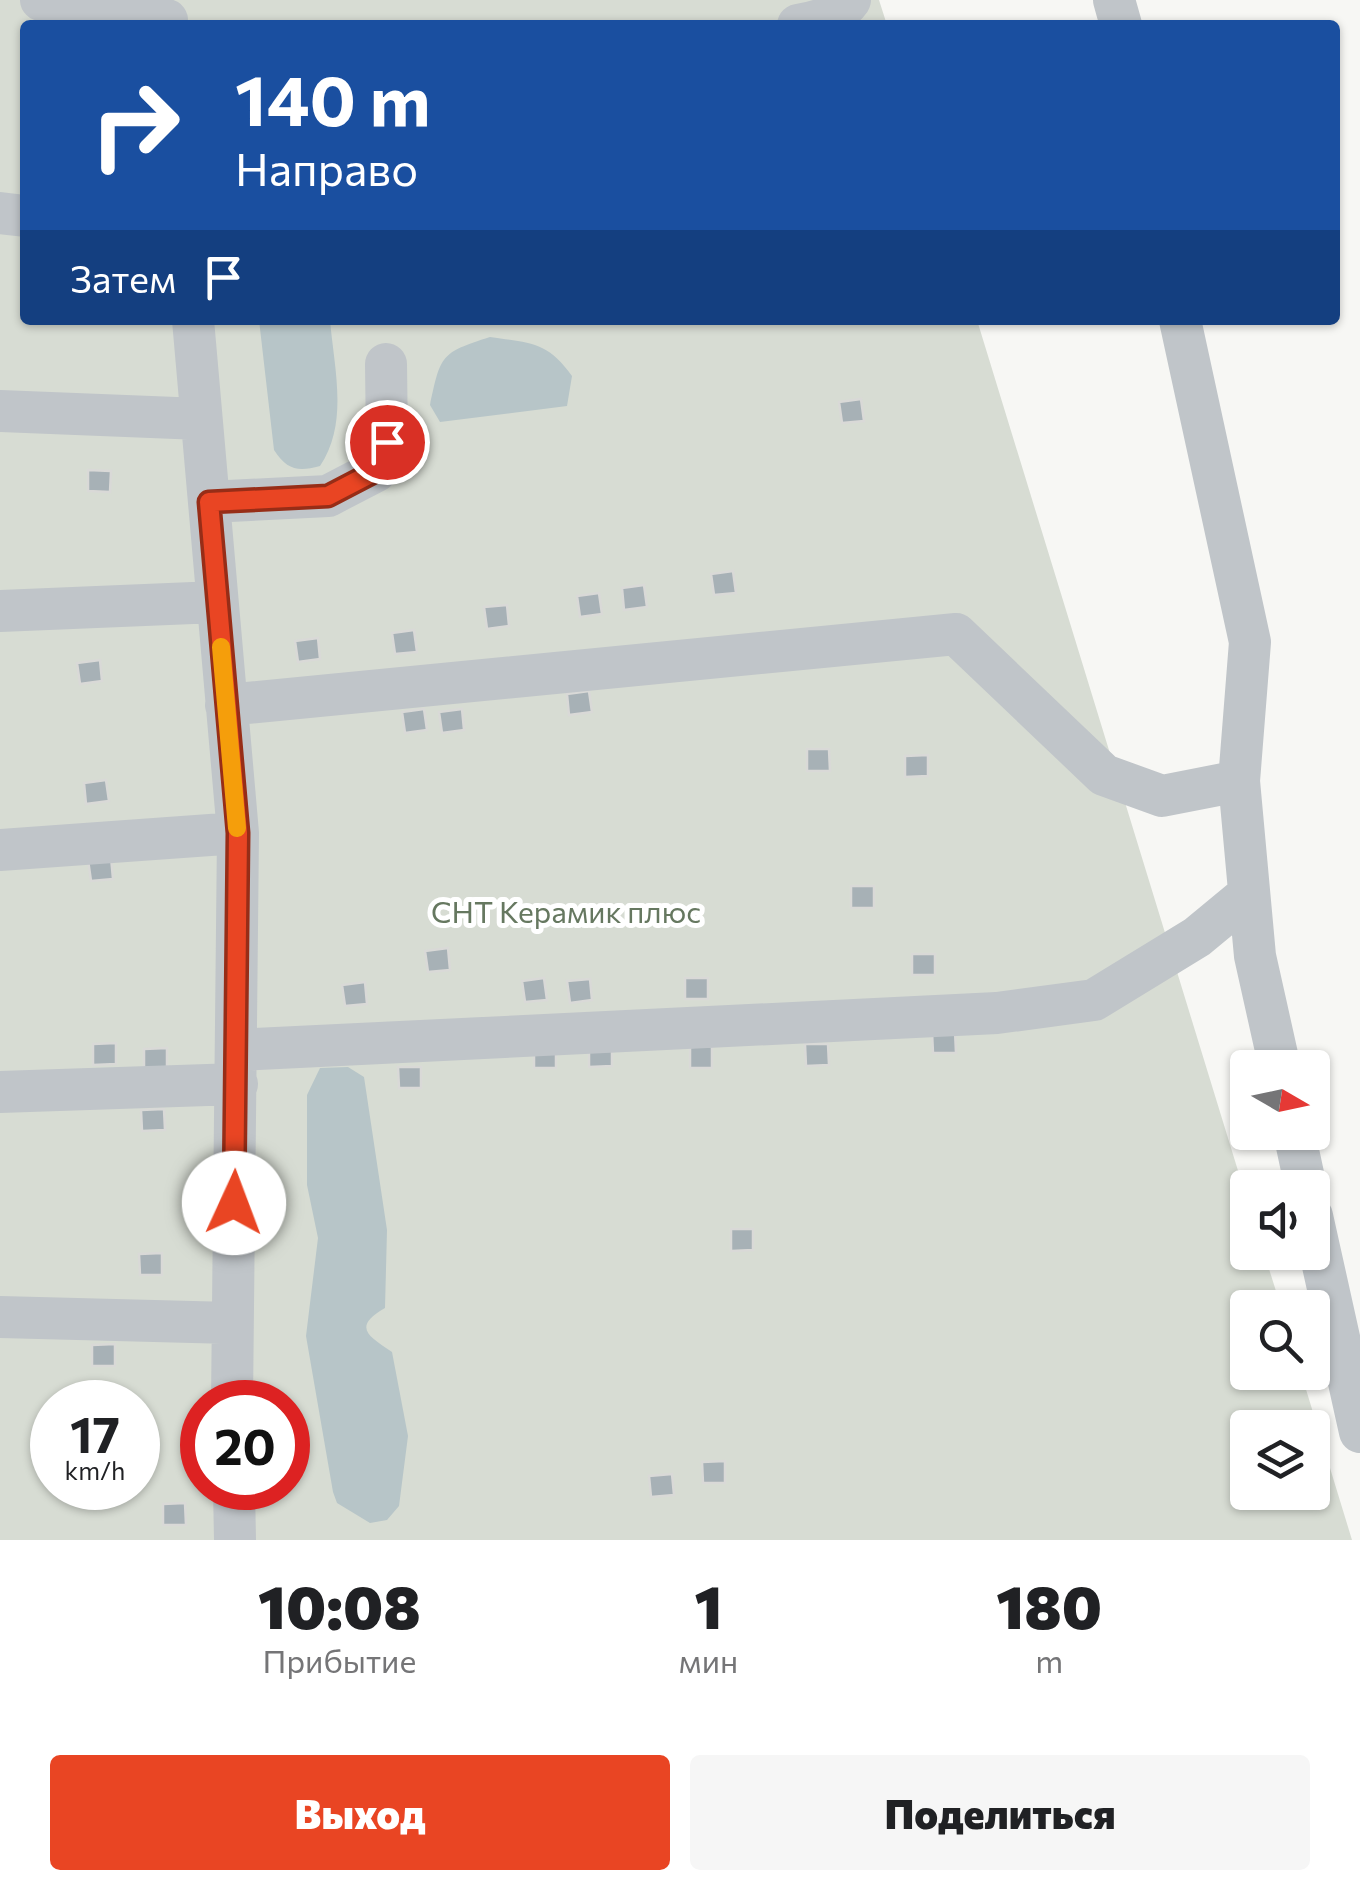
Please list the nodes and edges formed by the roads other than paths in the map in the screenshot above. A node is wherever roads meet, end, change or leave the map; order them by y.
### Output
1 (41, 0) edge
2 (850, 0) edge
3 (166, 15) edge
4 (819, 20) edge
5 (193, 325) edge
6 (1181, 325) edge
7 (386, 364) dead end
8 (0, 411) edge
9 (201, 418) junction
10 (209, 502) junction
11 (217, 602) junction
12 (0, 611) edge
13 (226, 705) junction
14 (1240, 780) junction
15 (238, 833) junction
16 (0, 850) edge
17 (1249, 894) junction
18 (1276, 1050) edge
19 (237, 1067) junction
20 (0, 1092) edge
21 (1324, 1270) edge
22 (0, 1317) edge
23 (231, 1322) junction
24 (232, 1380) edge
25 (1360, 1432) edge
26 (235, 1510) edge
27 (236, 1540) edge

1 - 3 street
2 - 4 street
5 - 9 street
6 - 14 street
7 - 10 street
8 - 9 street
9 - 10 street
10 - 11 street
11 - 12 street
11 - 13 street
13 - 14 street
13 - 15 street
14 - 17 street
15 - 16 street
15 - 19 street
17 - 18 street
17 - 19 street
19 - 20 street
19 - 23 street
21 - 25 street
22 - 23 street
23 - 24 street
26 - 27 street

